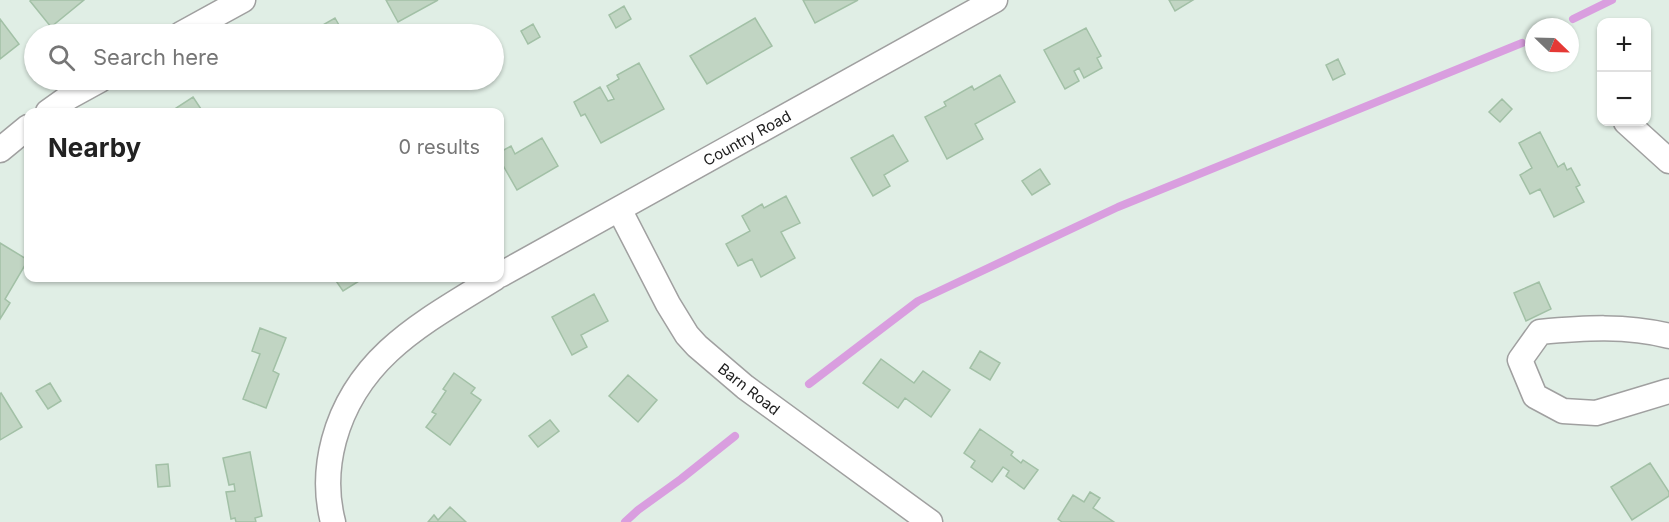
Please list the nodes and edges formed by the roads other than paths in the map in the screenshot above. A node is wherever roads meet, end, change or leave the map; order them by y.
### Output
1 (995, 0) edge
2 (230, 4) edge
3 (197, 24) edge
4 (82, 90) edge
5 (54, 108) edge
6 (1630, 126) edge
7 (24, 130) edge
8 (0, 150) edge
9 (1669, 161) edge
10 (620, 209) junction
11 (504, 273) edge
12 (489, 282) edge
13 (1669, 336) edge
14 (1669, 392) edge
15 (333, 522) edge
16 (930, 522) edge

1 - 10 street, Country Road
2 - 3 street
4 - 5 street
6 - 9 street
7 - 8 street
10 - 11 street, Country Road
10 - 16 street, Barn Road
12 - 15 street
13 - 14 street

